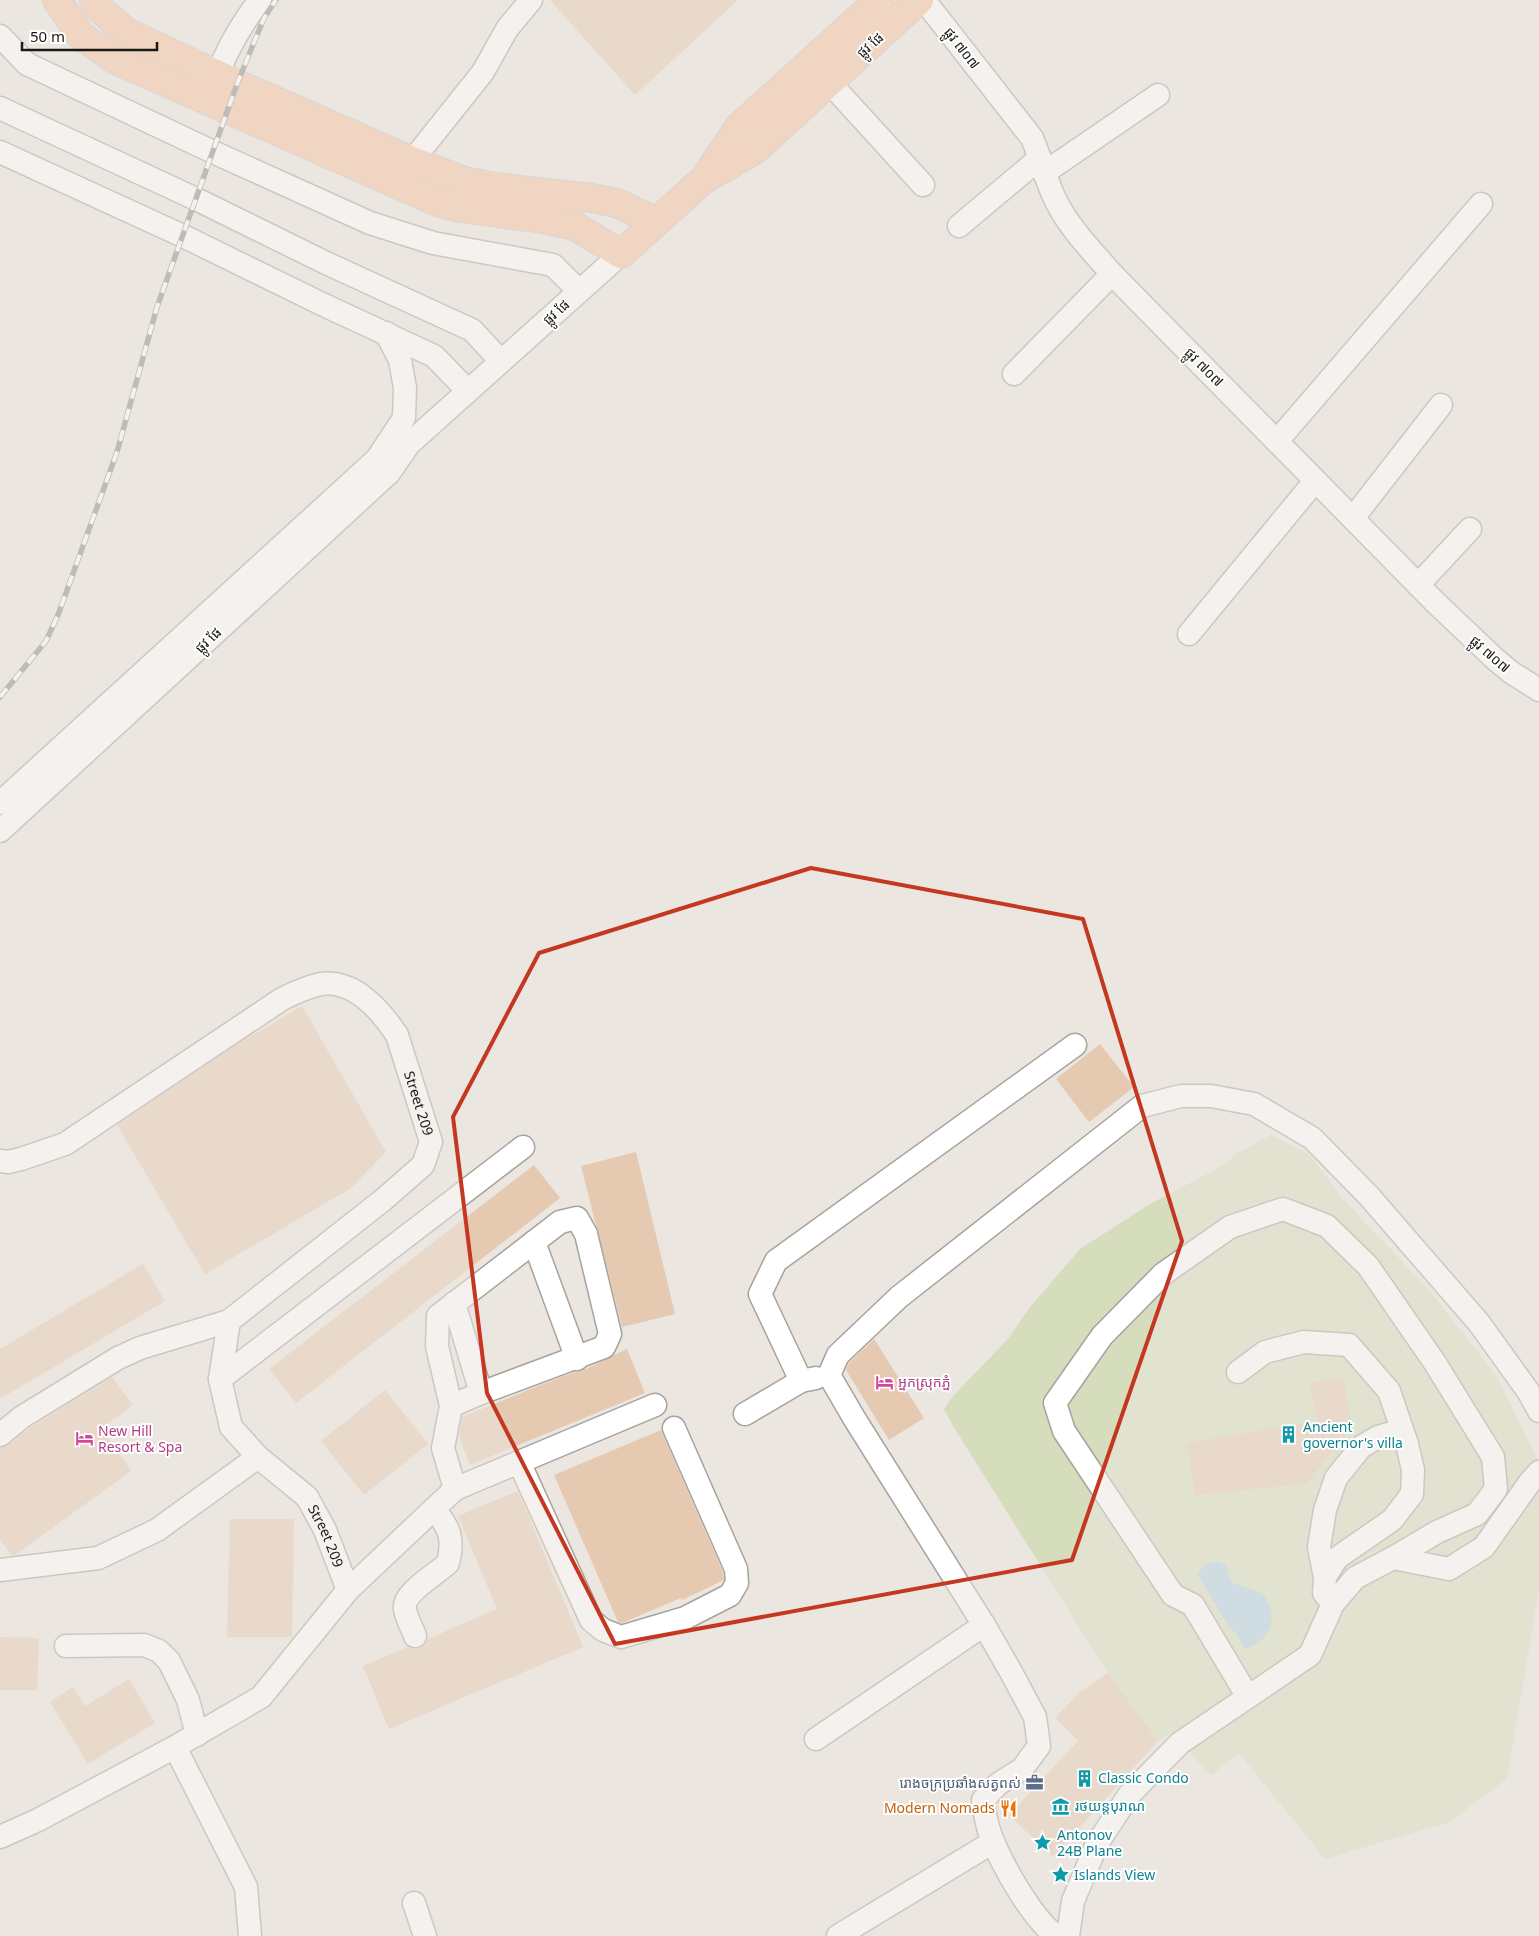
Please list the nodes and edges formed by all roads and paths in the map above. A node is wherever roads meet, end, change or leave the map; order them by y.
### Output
1 (57, 0) edge
2 (94, 0) edge
3 (260, 0) edge
4 (531, 0) edge
5 (879, 0) edge
6 (919, 0) edge
7 (924, 0) edge
8 (0, 36) edge
9 (217, 74) junction
10 (829, 82) junction
11 (1158, 95) dead end
12 (208, 101) junction
13 (0, 108) edge
14 (0, 152) edge
15 (412, 161) junction
16 (1042, 165) junction
17 (703, 180) junction
18 (924, 185) dead end
19 (1481, 204) dead end
20 (656, 222) junction
21 (959, 226) dead end
22 (621, 254) junction
23 (1112, 274) junction
24 (579, 291) junction
25 (386, 333) junction
26 (501, 361) junction
27 (1014, 374) dead end
28 (468, 391) junction
29 (1441, 405) dead end
30 (1277, 441) junction
31 (409, 444) junction
32 (377, 459) junction
33 (1315, 481) junction
34 (1353, 518) junction
35 (1470, 529) dead end
36 (1418, 585) junction
37 (1189, 634) dead end
38 (1539, 690) edge
39 (0, 803) edge
40 (0, 831) edge
41 (1074, 1045) dead end
42 (523, 1147) dead end
43 (0, 1161) edge
44 (534, 1242) junction
45 (454, 1303) junction
46 (229, 1321) junction
47 (577, 1359) junction
48 (1238, 1372) dead end
49 (829, 1375) junction
50 (220, 1379) junction
51 (801, 1382) junction
52 (481, 1393) junction
53 (655, 1405) dead end
54 (451, 1406) junction
55 (1539, 1411) edge
56 (745, 1414) dead end
57 (674, 1428) dead end
58 (0, 1435) edge
59 (1407, 1444) junction
60 (258, 1457) junction
61 (519, 1462) junction
62 (1539, 1472) edge
63 (455, 1489) junction
64 (434, 1509) junction
65 (1393, 1558) junction
66 (0, 1570) edge
67 (1325, 1578) junction
68 (348, 1590) junction
69 (1333, 1604) junction
70 (984, 1625) junction
71 (415, 1636) dead end
72 (66, 1646) dead end
73 (1248, 1697) junction
74 (197, 1735) junction
75 (816, 1739) dead end
76 (175, 1747) junction
77 (0, 1837) edge
78 (993, 1842) junction
79 (414, 1903) dead end
80 (250, 1936) edge
81 (425, 1936) edge
82 (838, 1936) edge
83 (1056, 1936) edge
84 (1068, 1936) edge

1 - 12 main road
2 - 9 main road
3 - 9 street
4 - 15 street
5 - 17 main road, ផ្លូវ ផែ
6 - 10 main road, ផ្លូវ ផែ
7 - 16 street, ផ្លូវ ៧០៧
8 - 24 street
9 - 12 street
9 - 15 main road
10 - 17 main road, ផ្លូវ ផែ
10 - 18 street
11 - 16 street
12 - 22 main road
13 - 26 street
14 - 25 street
15 - 20 main road
16 - 21 street
16 - 23 street, ផ្លូវ ៧០៧
17 - 20 main road, ផ្លូវ ផែ
19 - 30 street
20 - 22 main road, ផ្លូវ ផែ
22 - 24 street, ផ្លូវ ផែ
23 - 27 street
23 - 30 street, ផ្លូវ ៧០៧
24 - 26 street, ផ្លូវ ផែ
25 - 28 street
25 - 32 street
26 - 28 street, ផ្លូវ ផែ
28 - 31 street, ផ្លូវ ផែ
29 - 34 street
30 - 33 street, ផ្លូវ ៧០៧
31 - 32 street, ផ្លូវ ផែ
31 - 40 street, ផ្លូវ ផែ
32 - 39 street, ផ្លូវ ផែ
33 - 34 street, ផ្លូវ ៧០៧
33 - 37 street
34 - 36 street, ផ្លូវ ៧០៧
35 - 36 street
36 - 38 street, ផ្លូវ ៧០៧
41 - 51 street
42 - 50 street
43 - 46 street, Street 209
44 - 45 street
44 - 47 street
44 - 47 street
45 - 52 street
45 - 54 street
46 - 50 street, Street 209
46 - 58 street
47 - 52 street
48 - 59 street
49 - 51 street
49 - 55 street
49 - 70 street
50 - 60 street, Street 209
51 - 56 street
52 - 54 street
53 - 61 street
54 - 63 street
57 - 61 street
59 - 67 street
59 - 67 street
60 - 66 street
60 - 68 street, Street 209
61 - 63 street
62 - 65 street
63 - 64 street
64 - 68 street
64 - 71 street
65 - 69 street
65 - 73 street
67 - 69 street
68 - 74 street
69 - 73 street
70 - 75 street
70 - 78 street
72 - 74 street
73 - 84 street
74 - 76 street
76 - 77 street
76 - 80 street
78 - 82 street
78 - 83 street
79 - 81 street

